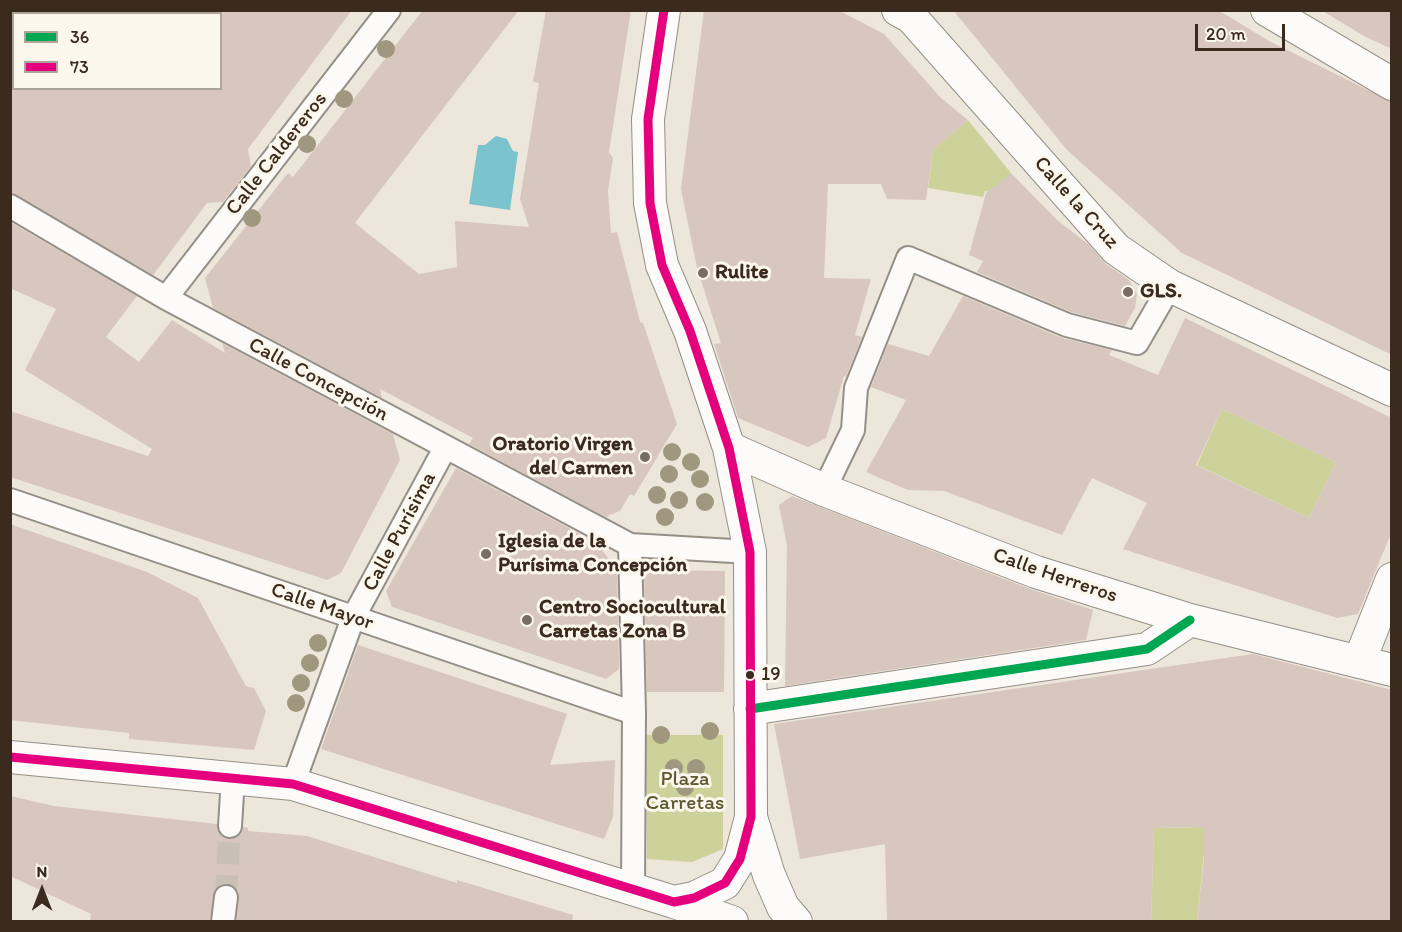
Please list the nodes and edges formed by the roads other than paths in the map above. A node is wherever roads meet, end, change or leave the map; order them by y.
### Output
1 (389, 10) edge
2 (664, 10) edge
3 (1267, 10) edge
4 (909, 13) edge
5 (1392, 84) edge
6 (10, 206) edge
7 (1170, 286) junction
8 (166, 298) junction
9 (1392, 390) edge
10 (445, 448) junction
11 (729, 448) junction
12 (824, 490) junction
13 (10, 500) edge
14 (630, 544) junction
15 (750, 552) junction
16 (1392, 579) edge
17 (353, 618) junction
18 (1190, 620) junction
19 (1359, 662) junction
20 (1392, 670) edge
21 (750, 709) junction
22 (634, 713) junction
23 (10, 757) edge
24 (233, 778) junction
25 (293, 784) junction
26 (751, 817) junction
27 (230, 826) tunnel mouth
28 (633, 889) junction
29 (225, 897) tunnel mouth
30 (674, 902) junction
31 (223, 921) edge
32 (732, 921) edge
33 (796, 921) edge

1 - 8 street, Calle Caldereros
2 - 11 street
3 - 5 street
4 - 7 street, Calle la Cruz
6 - 8 street, Calle Concepción
7 - 9 street, Calle la Cruz
7 - 12 street
8 - 10 street, Calle Concepción
10 - 14 street, Calle Concepción
10 - 17 street, Calle Purísima
11 - 12 street, Calle Herreros
11 - 15 street
12 - 18 street, Calle Herreros
13 - 17 street, Calle Mayor
14 - 15 street
14 - 22 street
15 - 21 street
16 - 19 street
17 - 22 street, Calle Mayor
17 - 25 street, Calle Purísima
18 - 19 street, Calle Herreros
18 - 21 street
19 - 20 street, Calle Herreros
21 - 26 street
22 - 28 street
23 - 24 street
24 - 25 street
24 - 27 street
25 - 28 street
26 - 30 street
26 - 33 street
28 - 30 street
29 - 31 street
30 - 32 street

